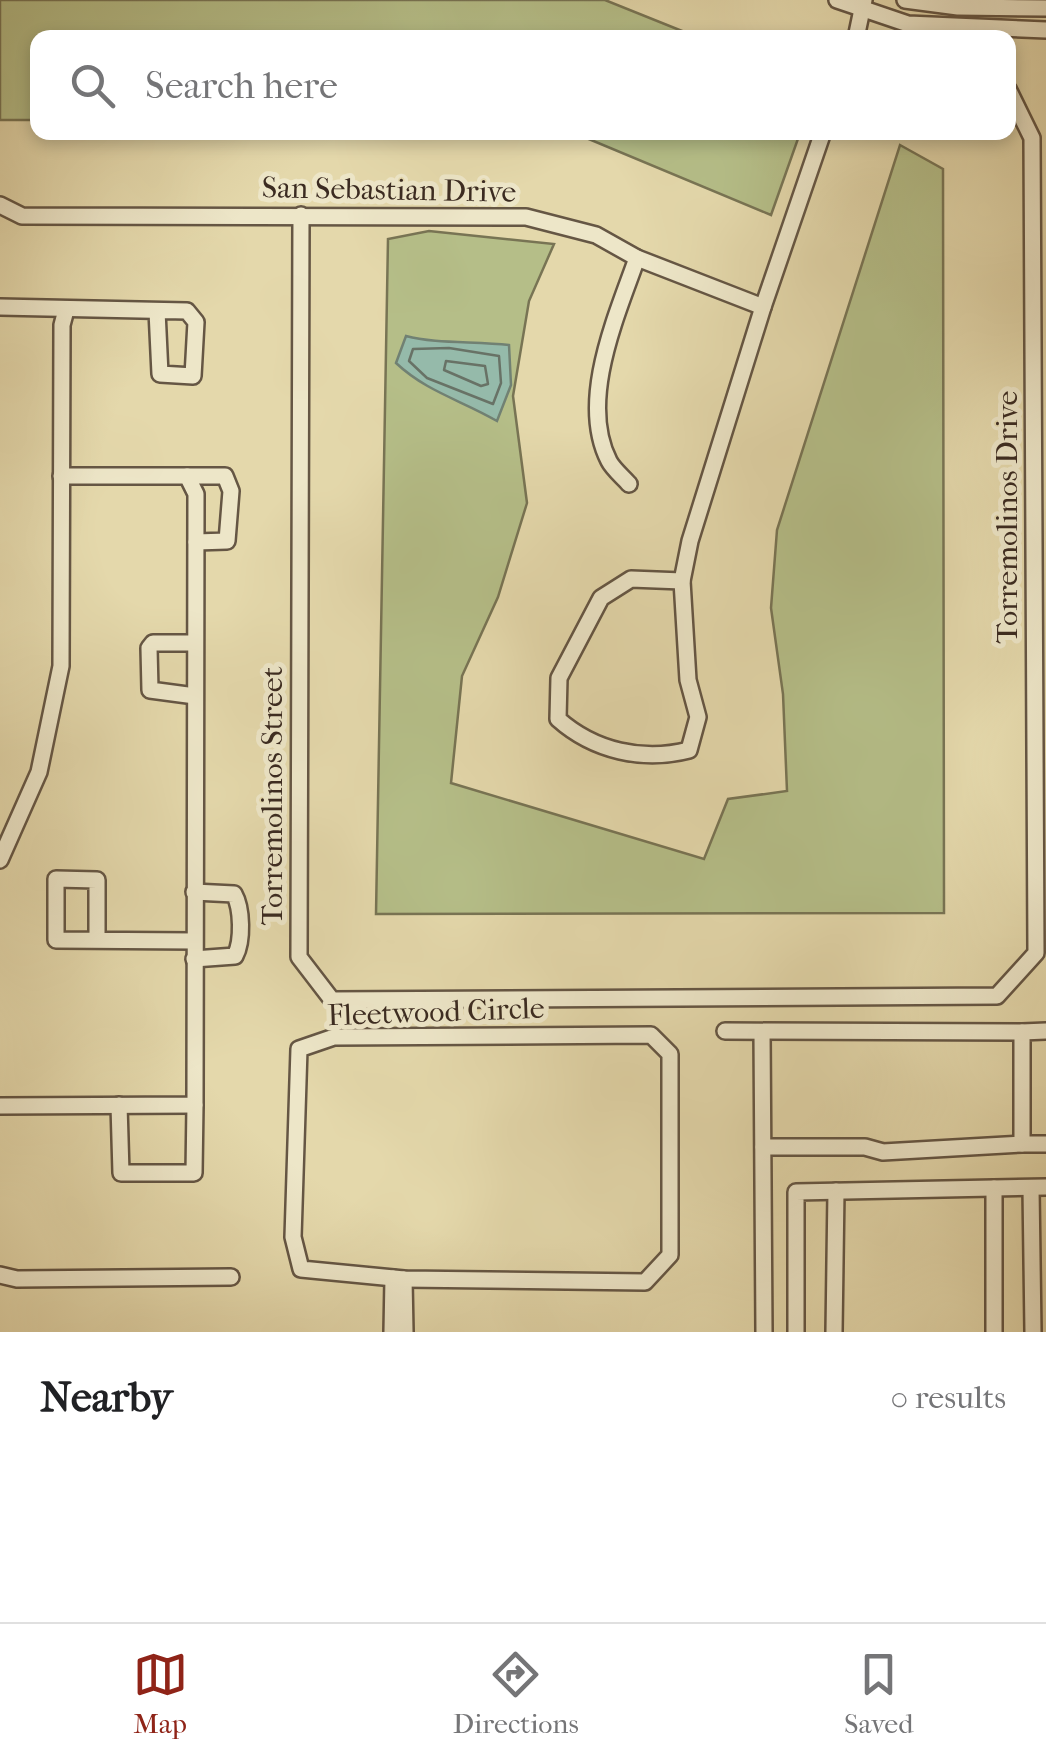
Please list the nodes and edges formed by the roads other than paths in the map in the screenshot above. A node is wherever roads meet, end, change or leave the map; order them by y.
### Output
1 (836, 0) edge
2 (904, 0) edge
3 (863, 5) edge
4 (996, 7) junction
5 (1046, 8) edge
6 (996, 29) junction
7 (858, 30) edge
8 (1046, 30) edge
9 (1016, 105) edge
10 (820, 140) edge
11 (0, 205) edge
12 (301, 216) junction
13 (637, 258) junction
14 (0, 307) edge
15 (762, 307) junction
16 (66, 310) junction
17 (157, 311) junction
18 (61, 476) junction
19 (188, 476) junction
20 (630, 484) dead end
21 (196, 542) junction
22 (682, 581) junction
23 (195, 642) junction
24 (195, 696) junction
25 (0, 860) edge
26 (194, 892) junction
27 (97, 940) junction
28 (194, 941) junction
29 (194, 959) junction
30 (997, 996) joint
31 (725, 1031) dead end
32 (1046, 1031) edge
33 (762, 1032) junction
34 (1022, 1032) junction
35 (119, 1105) junction
36 (195, 1105) junction
37 (0, 1106) edge
38 (1022, 1144) junction
39 (1046, 1144) edge
40 (762, 1147) junction
41 (994, 1188) junction
42 (1039, 1188) edge
43 (836, 1191) junction
44 (0, 1275) edge
45 (231, 1277) dead end
46 (398, 1278) junction
47 (17, 1279) junction
48 (0, 1284) edge
49 (392, 1332) edge
50 (405, 1332) edge
51 (764, 1332) edge
52 (796, 1332) edge
53 (834, 1332) edge
54 (994, 1332) edge
55 (1032, 1332) edge

1 - 3 street
2 - 4 street
3 - 6 street
3 - 7 street
4 - 5 street
4 - 6 street
6 - 8 street
9 - 30 street, Torremolinos Drive
10 - 15 street
11 - 12 street, San Sebastian Drive
12 - 13 street, San Sebastian Drive
12 - 30 street, Torremolinos Street
13 - 15 street, San Sebastian Drive
13 - 20 street
14 - 16 street
15 - 22 street
16 - 17 street
16 - 18 street
17 - 17 street
18 - 19 street
18 - 25 street
19 - 21 street
19 - 21 street
21 - 23 street
22 - 22 street
23 - 24 street
23 - 24 street
24 - 26 street
26 - 28 street
26 - 29 street
27 - 27 street
27 - 28 street
28 - 29 street
29 - 36 street
31 - 33 street
32 - 34 street
33 - 34 street
33 - 40 street
34 - 38 street
35 - 36 street
35 - 36 street
35 - 37 street
38 - 39 street
38 - 40 street
40 - 51 street
41 - 42 street
41 - 43 street
41 - 54 street
42 - 55 street
43 - 52 street
43 - 53 street
44 - 47 street
45 - 47 street
46 - 46 street, Fleetwood Circle
46 - 49 street
46 - 50 street
47 - 48 street

